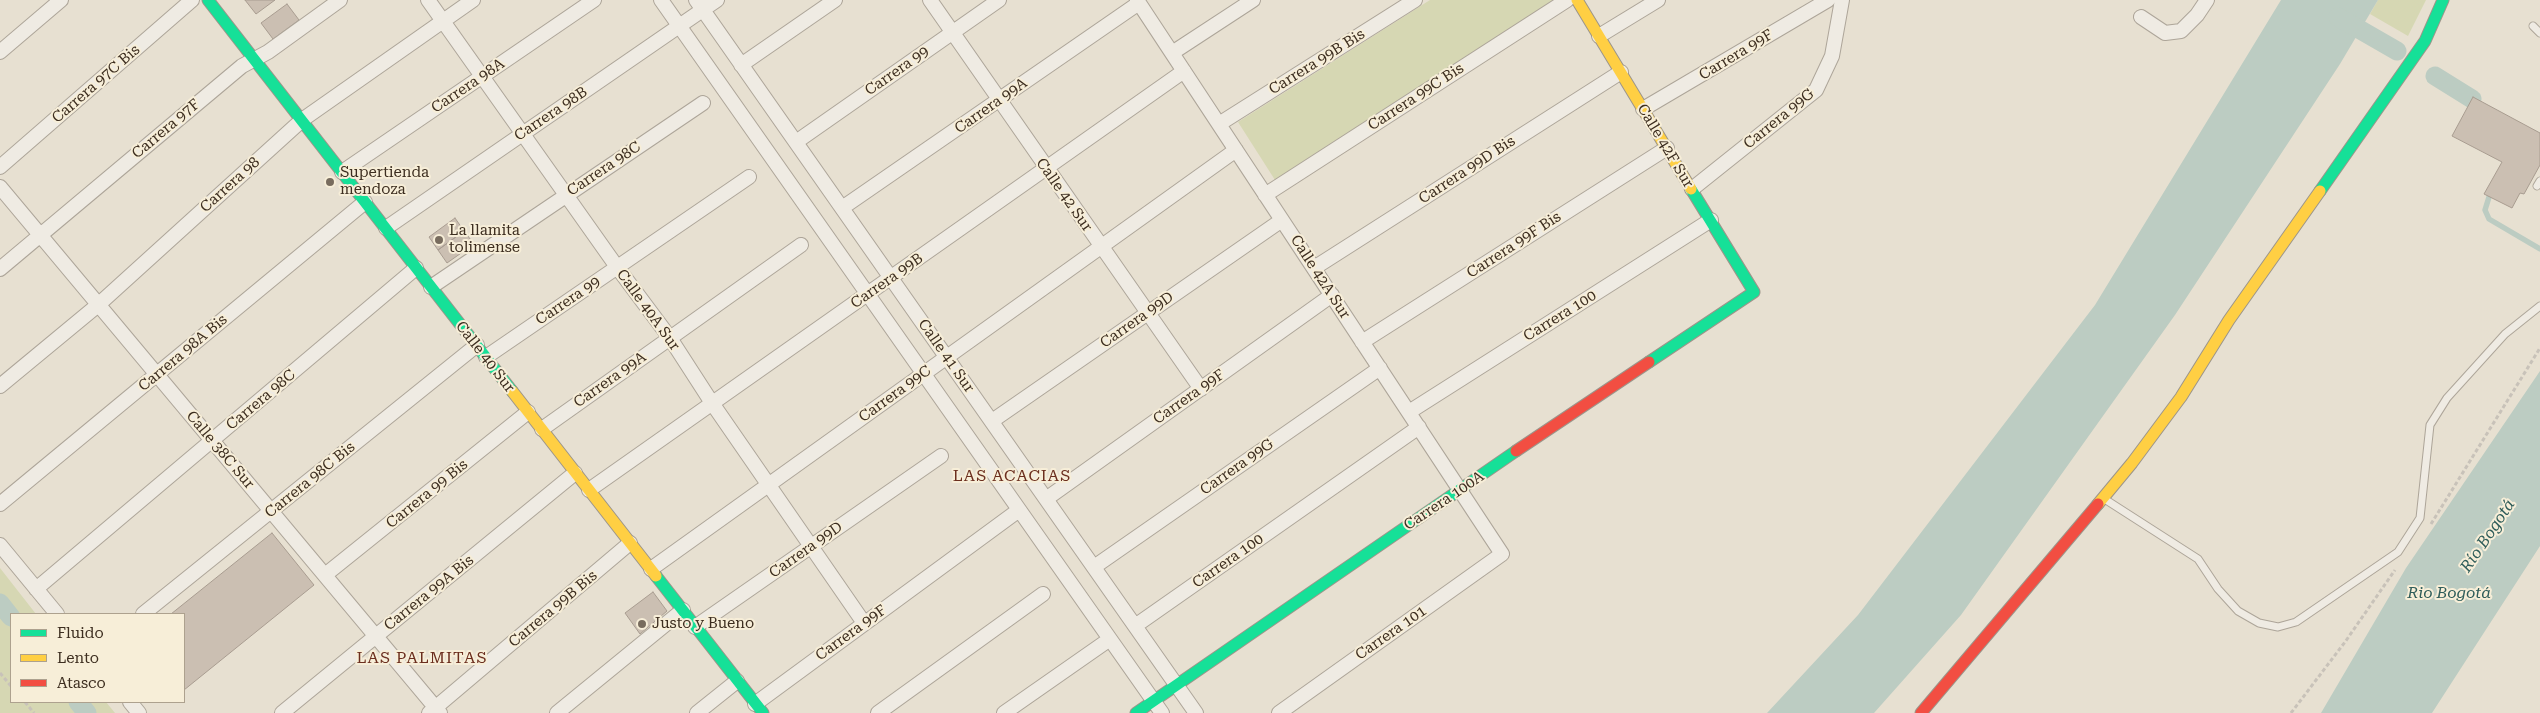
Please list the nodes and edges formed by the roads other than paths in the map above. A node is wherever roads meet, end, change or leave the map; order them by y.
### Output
1 (61, 0) edge
2 (192, 0) edge
3 (208, 0) edge
4 (340, 0) edge
5 (428, 0) edge
6 (473, 0) edge
7 (594, 0) edge
8 (661, 0) edge
9 (717, 0) edge
10 (836, 0) edge
11 (930, 0) edge
12 (999, 0) edge
13 (1253, 0) edge
14 (1415, 0) edge
15 (1567, 0) edge
16 (1577, 0) edge
17 (1658, 0) edge
18 (1828, 0) edge
19 (1842, 0) edge
20 (2207, 0) edge
21 (2443, 0) edge
22 (1138, 1) edge
23 (699, 5) edge
24 (2140, 17) dead end
25 (443, 21) junction
26 (680, 26) junction
27 (2533, 26) dead end
28 (952, 32) junction
29 (2540, 34) edge
30 (1598, 36) junction
31 (0, 52) edge
32 (1172, 52) junction
33 (254, 59) junction
34 (741, 65) junction
35 (1184, 71) junction
36 (1620, 72) junction
37 (483, 76) junction
38 (999, 100) junction
39 (703, 103) dead end
40 (1643, 110) junction
41 (302, 120) junction
42 (1219, 124) junction
43 (524, 133) junction
44 (796, 142) junction
45 (1666, 148) junction
46 (1236, 150) junction
47 (0, 167) edge
48 (1046, 168) junction
49 (342, 172) junction
50 (749, 177) dead end
51 (0, 187) edge
52 (1692, 189) junction
53 (566, 194) junction
54 (1266, 194) junction
55 (365, 202) junction
56 (842, 208) junction
57 (1282, 220) junction
58 (1710, 220) junction
59 (386, 228) junction
60 (40, 235) junction
61 (801, 245) dead end
62 (1100, 247) junction
63 (617, 267) junction
64 (416, 268) junction
65 (1314, 268) junction
66 (0, 269) edge
67 (891, 278) junction
68 (431, 286) junction
69 (1754, 292) joint
70 (868, 294) junction
71 (1332, 295) junction
72 (98, 304) junction
73 (2540, 306) edge
74 (1147, 314) junction
75 (670, 338) junction
76 (1362, 342) junction
77 (477, 345) junction
78 (486, 357) junction
79 (947, 357) junction
80 (1380, 368) junction
81 (157, 374) junction
82 (924, 374) junction
83 (0, 386) edge
84 (1201, 388) junction
85 (712, 404) junction
86 (528, 412) junction
87 (1409, 412) junction
88 (992, 421) junction
89 (1419, 426) junction
90 (542, 429) junction
91 (212, 441) junction
92 (941, 456) dead end
93 (575, 473) junction
94 (769, 485) junction
95 (1460, 489) junction
96 (589, 490) junction
97 (2103, 498) junction
98 (1046, 499) junction
99 (0, 504) edge
100 (1019, 510) junction
101 (271, 511) junction
102 (630, 543) junction
103 (0, 545) edge
104 (811, 546) junction
105 (1502, 554) joint
106 (1094, 567) junction
107 (651, 569) junction
108 (325, 575) junction
109 (36, 588) junction
110 (1043, 594) dead end
111 (683, 610) junction
112 (56, 613) edge
113 (144, 613) edge
114 (864, 624) junction
115 (695, 626) junction
116 (1136, 626) junction
117 (376, 636) junction
118 (1110, 639) junction
119 (737, 681) junction
120 (1177, 685) junction
121 (1154, 701) junction
122 (131, 703) edge
123 (759, 708) edge
124 (435, 711) edge
125 (139, 713) edge
126 (282, 713) edge
127 (557, 713) edge
128 (697, 713) edge
129 (878, 713) edge
130 (1004, 713) edge
131 (1136, 713) edge
132 (1162, 713) edge
133 (1196, 713) edge
134 (1279, 713) edge
135 (1921, 713) edge

1 - 31 street
2 - 47 street, Carrera 97C Bis
3 - 33 street, Calle 40 Sur
4 - 33 street, Carrera 97F
5 - 25 street, Calle 40A Sur
6 - 25 street, Carrera 98
7 - 37 street, Carrera 98A
8 - 26 street, Calle 41 Sur
9 - 23 street, Carrera 98B
10 - 34 street
11 - 28 street, Calle 42 Sur
12 - 28 street, Carrera 99
13 - 32 street
14 - 42 street, Carrera 99B Bis
15 - 54 street, Carrera 99C Bis
16 - 30 street, Calle 42F Sur
17 - 30 street
18 - 40 street, Carrera 99F
19 - 52 street, Carrera 99G
20 - 24 street
21 - 97 street
22 - 32 street, Calle 42A Sur
22 - 38 street, Carrera 99A
23 - 26 street, Carrera 98B
23 - 34 street, Calle 41 Sur
25 - 37 street, Calle 40A Sur
25 - 41 street, Carrera 98
26 - 43 street, Carrera 98B
26 - 70 street, Calle 41 Sur
27 - 29 lane
28 - 38 street, Calle 42 Sur
28 - 44 street, Carrera 99
30 - 36 street, Calle 42F Sur
32 - 35 street, Calle 42A Sur
33 - 41 street, Calle 40 Sur
33 - 60 street, Carrera 97F
34 - 44 street, Calle 41 Sur
35 - 42 street, Calle 42A Sur
35 - 48 street, Carrera 99B
36 - 40 street, Calle 42F Sur
36 - 65 street, Carrera 99D Bis
37 - 43 street, Calle 40A Sur
37 - 49 street, Carrera 98A
38 - 48 street, Calle 42 Sur
38 - 56 street, Carrera 99A
39 - 53 street, Carrera 98C
40 - 45 street, Calle 42F Sur
41 - 49 street, Calle 40 Sur
41 - 72 street, Carrera 98
42 - 46 street, Calle 42A Sur
43 - 53 street, Calle 40A Sur
43 - 59 street, Carrera 98B
44 - 56 street, Calle 41 Sur
45 - 52 street, Calle 42F Sur
45 - 76 street, Carrera 99F Bis
46 - 54 street, Calle 42A Sur
46 - 62 street, Carrera 99C
48 - 62 street, Calle 42 Sur
48 - 67 street, Carrera 99B
49 - 55 street, Calle 40 Sur
50 - 63 street, Carrera 99
51 - 60 street, Calle 38C Sur
52 - 58 street, Calle 42F Sur
53 - 63 street, Calle 40A Sur
53 - 68 street, Carrera 98C
54 - 57 street, Calle 42A Sur
55 - 59 street, Calle 40 Sur
55 - 81 street, Carrera 98A Bis
56 - 67 street, Calle 41 Sur
57 - 65 street, Calle 42A Sur
57 - 74 street, Carrera 99D
58 - 69 street, Calle 42F Sur
58 - 87 street, Carrera 100
59 - 64 street, Calle 40 Sur
60 - 66 street, Carrera 97F
60 - 72 street, Calle 38C Sur
61 - 75 street, Carrera 99A
62 - 74 street, Calle 42 Sur
62 - 79 street, Carrera 99C
63 - 75 street, Calle 40A Sur
63 - 78 street, Carrera 99
64 - 68 street, Calle 40 Sur
64 - 91 street, Carrera 98C
65 - 71 street, Calle 42A Sur
67 - 70 street, Carrera 99B
67 - 79 street, Calle 41 Sur
68 - 77 street, Calle 40 Sur
69 - 95 street, Carrera 100A
70 - 82 street, Calle 41 Sur
70 - 85 street, Carrera 99B
71 - 76 street, Calle 42A Sur
71 - 84 street, Carrera 99F
72 - 81 street, Calle 38C Sur
72 - 83 street, Carrera 98
73 - 97 lane
74 - 84 street, Calle 42 Sur
74 - 88 street, Carrera 99D
75 - 85 street, Calle 40A Sur
75 - 90 street, Carrera 99A
76 - 80 street, Calle 42A Sur
77 - 78 street, Calle 40 Sur
77 - 101 street, Carrera 98C Bis
78 - 86 street, Calle 40 Sur
79 - 82 street, Carrera 99C
79 - 88 street, Calle 41 Sur
80 - 87 street, Calle 42A Sur
80 - 106 street, Carrera 99G
81 - 91 street, Calle 38C Sur
81 - 99 street, Carrera 98A Bis
82 - 94 street, Carrera 99C
82 - 100 street, Calle 41 Sur
84 - 98 street, Carrera 99F
85 - 94 street, Calle 40A Sur
85 - 96 street, Carrera 99B
86 - 90 street, Calle 40 Sur
86 - 108 street, Carrera 99 Bis
87 - 89 street, Calle 42A Sur
88 - 98 street, Calle 41 Sur
89 - 95 street, Calle 42A Sur
89 - 116 street, Carrera 100
90 - 93 street, Calle 40 Sur
91 - 101 street, Calle 38C Sur
91 - 109 street, Carrera 98C
92 - 104 street, Carrera 99D
93 - 96 street, Calle 40 Sur
93 - 117 street, Carrera 99A Bis
94 - 104 street, Calle 40A Sur
94 - 107 street, Carrera 99C
95 - 105 street, Calle 42A Sur
95 - 120 street, Carrera 100A
96 - 102 street, Calle 40 Sur
97 - 135 street
98 - 106 street, Calle 41 Sur
100 - 114 street, Carrera 99F
100 - 118 street, Calle 41 Sur
101 - 108 street, Calle 38C Sur
101 - 113 street, Carrera 98C Bis
102 - 107 street, Calle 40 Sur
102 - 124 street, Carrera 99B Bis
103 - 109 street
104 - 114 street, Calle 40A Sur
104 - 115 street, Carrera 99D
105 - 134 street, Carrera 101
106 - 116 street, Calle 41 Sur
107 - 111 street, Calle 40 Sur
108 - 117 street, Calle 38C Sur
109 - 112 street
110 - 129 street
111 - 115 street, Calle 40 Sur
111 - 127 street
114 - 123 street, Carrera 99F
115 - 119 street, Calle 40 Sur
116 - 120 street, Calle 41 Sur
117 - 124 street, Calle 38C Sur
117 - 126 street, Carrera 99A Bis
118 - 121 street, Calle 41 Sur
118 - 130 street
119 - 123 street, Calle 40 Sur
119 - 128 street
120 - 121 street, Carrera 100A
120 - 133 street, Calle 41 Sur
121 - 131 street, Carrera 100A
121 - 132 street, Calle 41 Sur
122 - 125 street

